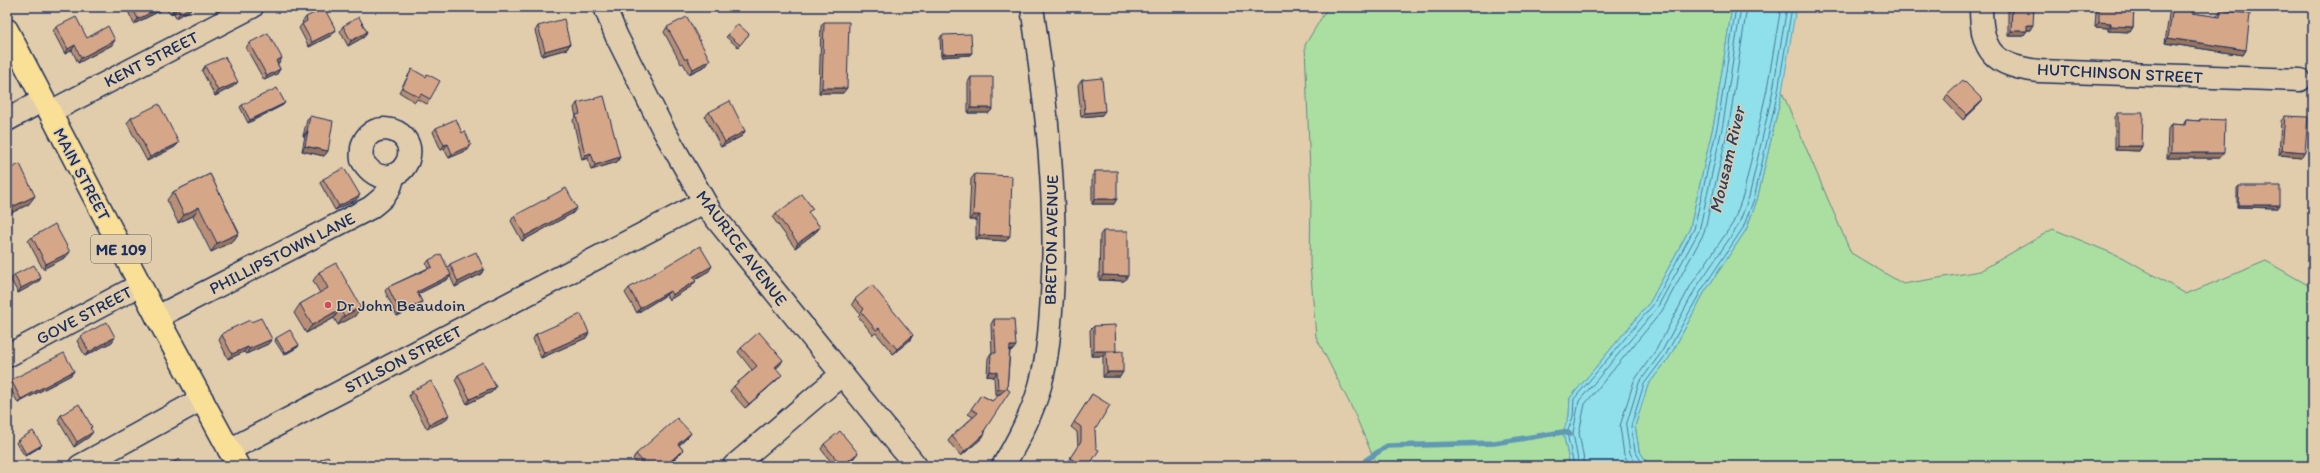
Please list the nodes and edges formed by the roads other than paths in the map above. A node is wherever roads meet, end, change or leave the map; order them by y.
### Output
1 (252, 7) edge
2 (605, 7) edge
3 (1032, 7) edge
4 (1981, 7) edge
5 (7, 30) edge
6 (2300, 80) dead end
7 (46, 106) junction
8 (7, 120) edge
9 (393, 175) dead end
10 (704, 202) junction
11 (140, 285) junction
12 (157, 317) junction
13 (7, 356) edge
14 (841, 375) junction
15 (202, 399) junction
16 (233, 458) edge
17 (80, 466) edge
18 (734, 466) edge
19 (916, 466) edge
20 (1004, 466) edge

1 - 7 street, KENT STREET
2 - 10 street, MAURICE AVENUE
3 - 20 street, BRETON AVENUE
4 - 6 street, HUTCHINSON STREET
5 - 7 highway, MAIN STREET / ME 109
7 - 8 street, KENT STREET
7 - 11 highway, MAIN STREET / ME 109
9 - 12 street, PHILLIPSTOWN LANE
10 - 14 street, MAURICE AVENUE
10 - 16 street, STILSON STREET
11 - 12 highway, MAIN STREET / ME 109
11 - 13 street, GOVE STREET
12 - 15 highway, MAIN STREET / ME 109
14 - 18 street
14 - 19 street, MAURICE AVENUE
15 - 16 highway, MAIN STREET / ME 109
15 - 17 street

